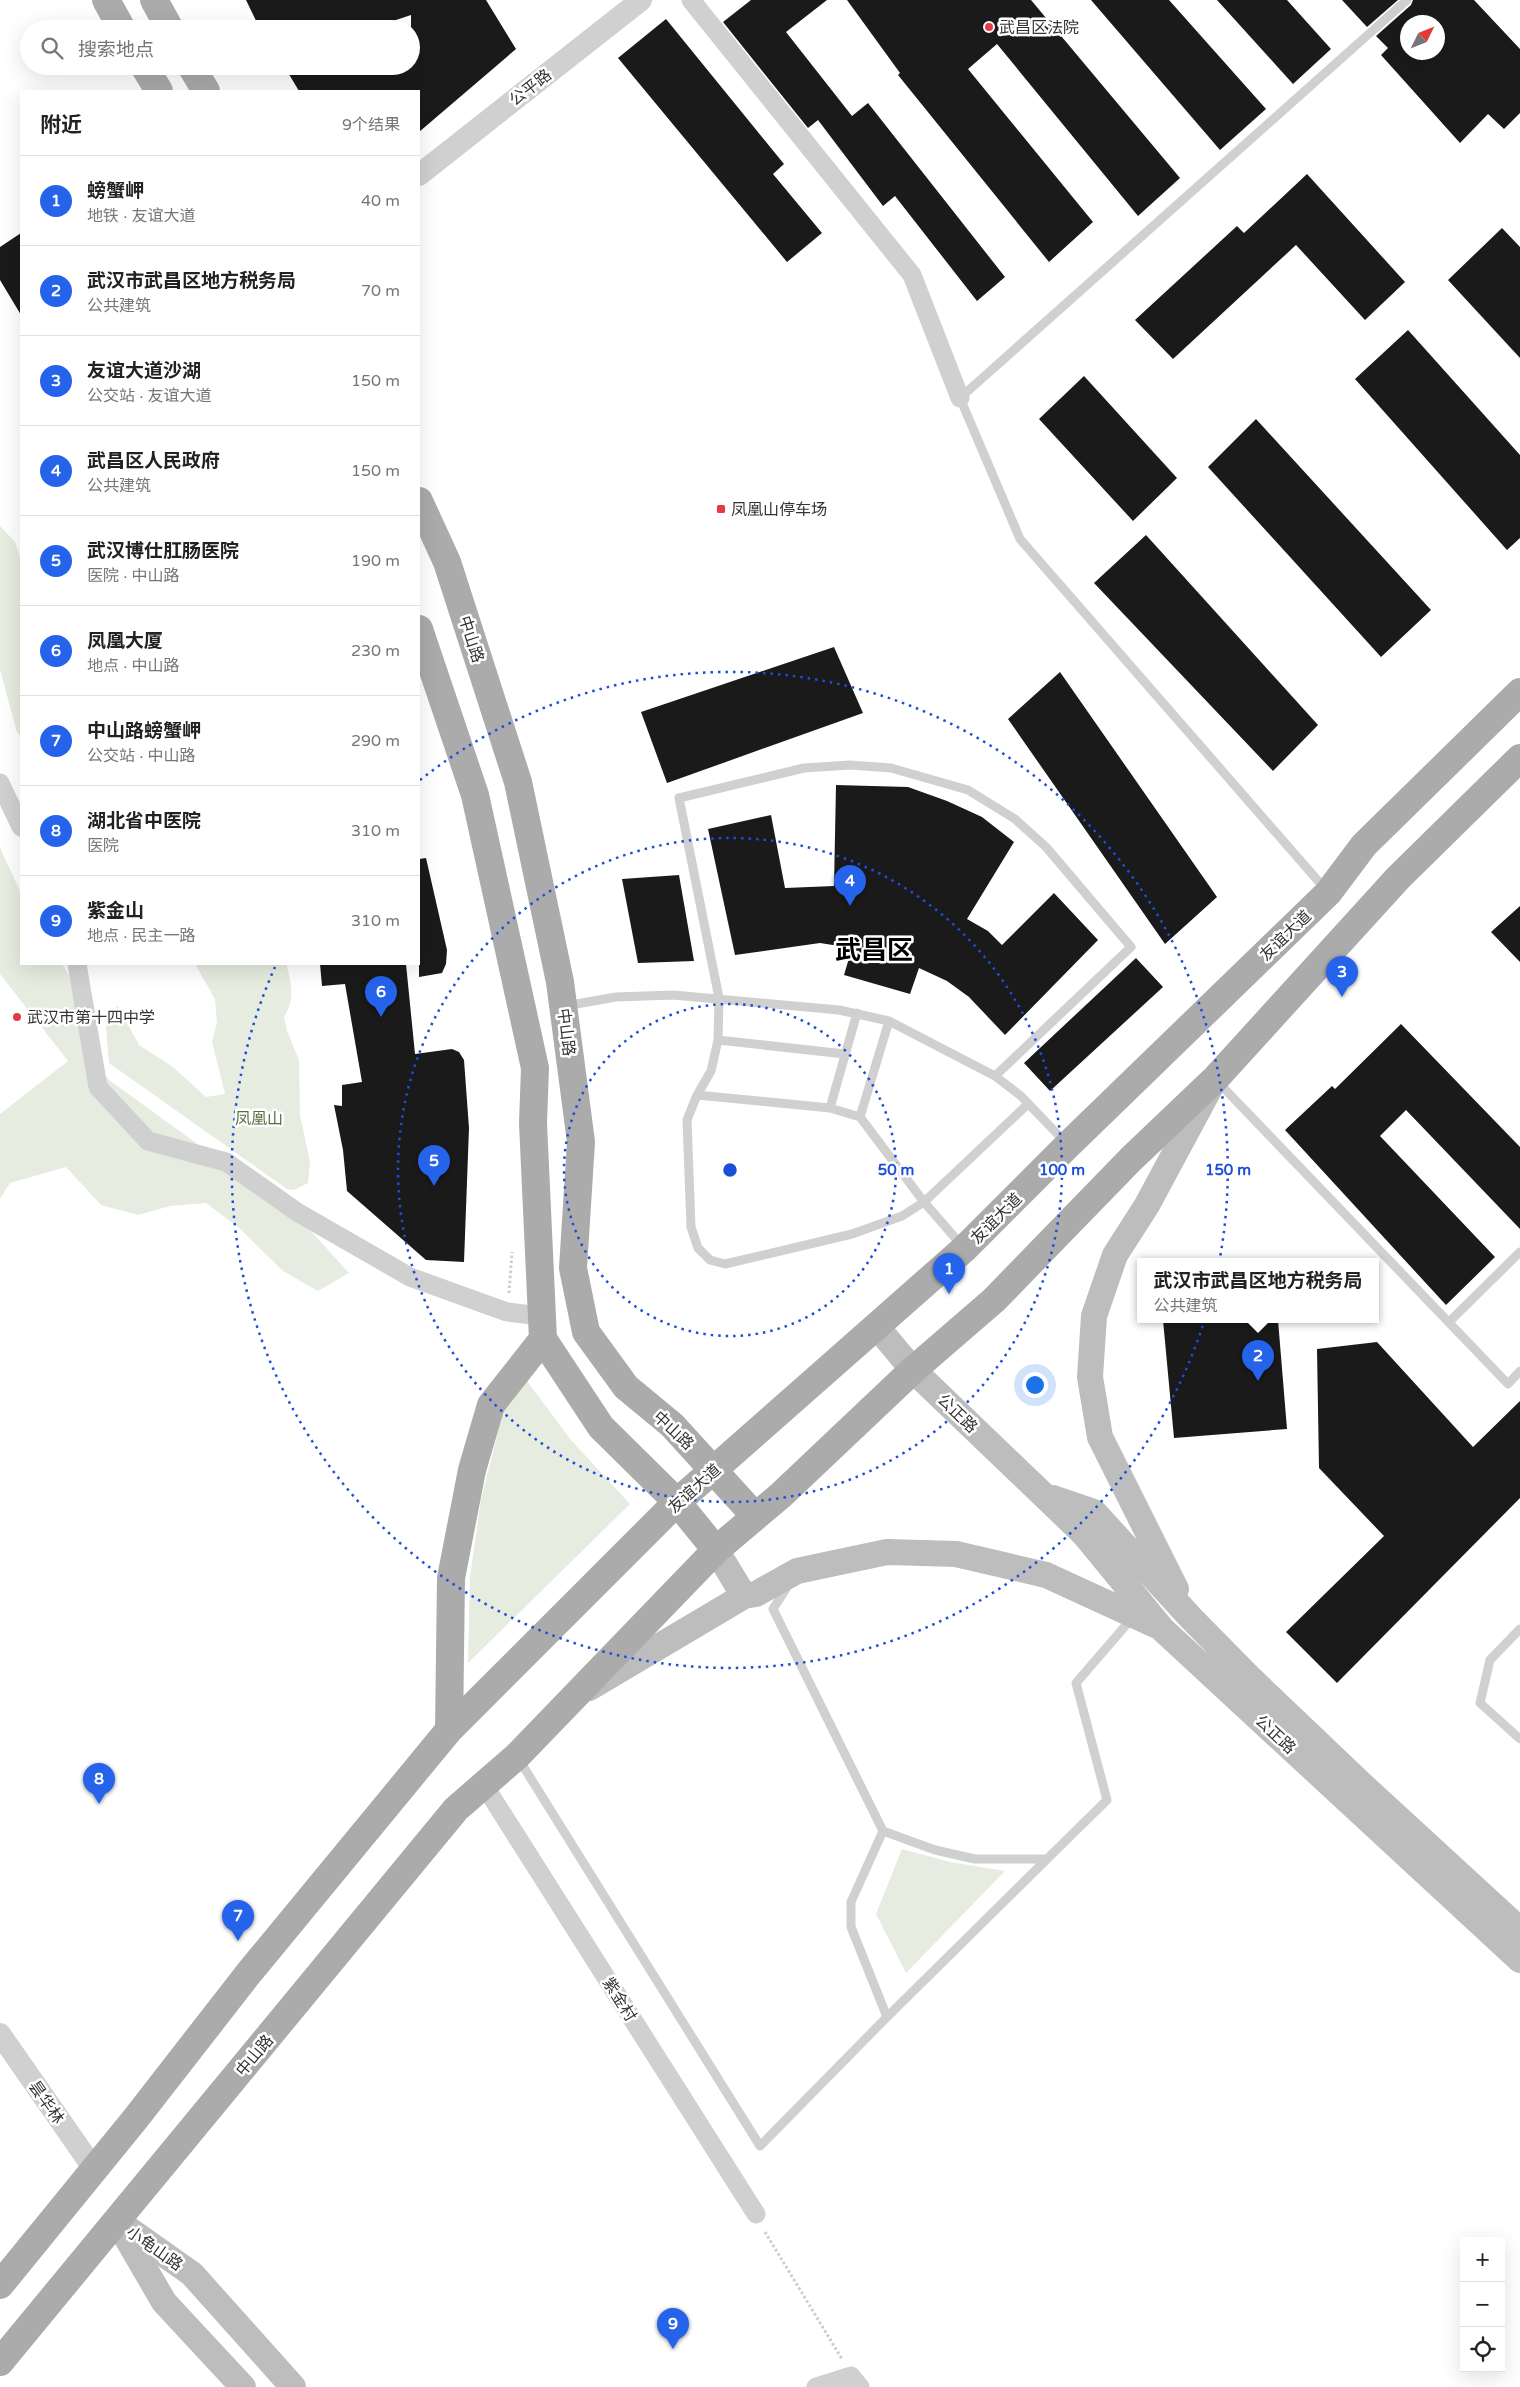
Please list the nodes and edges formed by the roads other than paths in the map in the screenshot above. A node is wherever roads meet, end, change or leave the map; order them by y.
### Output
1 (106, 0) edge
2 (154, 0) edge
3 (641, 0) edge
4 (690, 0) edge
5 (1407, 0) edge
6 (117, 20) edge
7 (165, 20) edge
8 (149, 75) edge
9 (196, 75) edge
10 (158, 90) edge
11 (205, 90) edge
12 (420, 174) edge
13 (960, 398) junction
14 (420, 503) edge
15 (420, 632) edge
16 (1520, 692) edge
17 (1520, 758) edge
18 (0, 783) edge
19 (20, 824) edge
20 (1328, 893) junction
21 (77, 965) edge
22 (719, 998) junction
23 (563, 1006) junction
24 (857, 1013) junction
25 (889, 1021) junction
26 (718, 1040) junction
27 (845, 1054) junction
28 (995, 1076) junction
29 (1215, 1079) junction
30 (697, 1096) junction
31 (1028, 1104) junction
32 (830, 1108) junction
33 (860, 1117) junction
34 (1068, 1145) junction
35 (924, 1202) junction
36 (964, 1249) junction
37 (1520, 1252) edge
38 (1449, 1322) junction
39 (877, 1327) junction
40 (542, 1328) junction
41 (913, 1370) junction
42 (1520, 1371) edge
43 (715, 1470) junction
44 (1045, 1496) junction
45 (677, 1502) junction
46 (755, 1516) junction
47 (716, 1550) junction
48 (797, 1571) junction
49 (744, 1596) junction
50 (1135, 1615) junction
51 (1190, 1617) junction
52 (1162, 1629) junction
53 (1520, 1629) edge
54 (575, 1696) junction
55 (441, 1738) junction
56 (1520, 1739) edge
57 (517, 1756) junction
58 (484, 1784) junction
59 (883, 1831) junction
60 (1047, 1859) junction
61 (1520, 1930) edge
62 (1520, 1960) edge
63 (887, 2016) junction
64 (0, 2034) edge
65 (94, 2169) junction
66 (756, 2214) dead end
67 (117, 2221) junction
68 (0, 2285) edge
69 (0, 2362) edge
70 (856, 2381) edge
71 (243, 2387) edge
72 (293, 2387) edge
73 (816, 2387) edge

1 - 6 main road
2 - 7 main road
3 - 12 street, 公平路
4 - 13 street
5 - 13 lane
8 - 10 main road
9 - 11 main road
13 - 20 lane
14 - 23 main road, 中山路
15 - 40 main road
16 - 20 main road, 友谊大道
17 - 29 main road
18 - 19 street
20 - 34 main road, 友谊大道
21 - 40 street
22 - 23 lane
22 - 24 lane
22 - 26 lane
22 - 28 lane
23 - 43 main road, 中山路
24 - 25 lane
24 - 27 lane
25 - 28 lane
25 - 33 lane
26 - 27 lane
26 - 30 lane
27 - 32 lane
28 - 31 lane
29 - 38 lane
29 - 41 main road
29 - 51 main road
30 - 32 lane
30 - 35 lane
31 - 34 lane
31 - 35 lane
32 - 33 lane
33 - 35 lane
34 - 36 main road, 友谊大道
35 - 36 lane
36 - 39 main road, 友谊大道
37 - 38 lane
38 - 42 lane
39 - 41 main road, 公正路
39 - 43 main road, 友谊大道
40 - 45 main road
40 - 55 main road
41 - 44 main road, 公正路
41 - 46 main road
43 - 45 main road, 友谊大道
43 - 46 main road, 中山路
44 - 51 main road, 公正路
44 - 52 main road, 公正路
45 - 47 main road
45 - 55 main road, 友谊大道
46 - 47 main road
47 - 49 main road
47 - 54 main road
48 - 49 main road
48 - 50 main road
48 - 59 lane
49 - 54 main road
50 - 52 main road
50 - 60 lane
51 - 61 main road, 公正路
52 - 62 main road, 公正路
53 - 56 lane
54 - 57 main road
55 - 65 main road
57 - 58 main road, 中山路
57 - 63 lane
58 - 66 street, 紫金村
58 - 67 main road, 中山路
59 - 60 lane
59 - 63 lane
60 - 63 lane
64 - 65 street, 昙华林
65 - 68 main road
67 - 69 main road, 中山路
67 - 71 main road, 小龟山路
67 - 72 main road, 小龟山路
70 - 73 street

